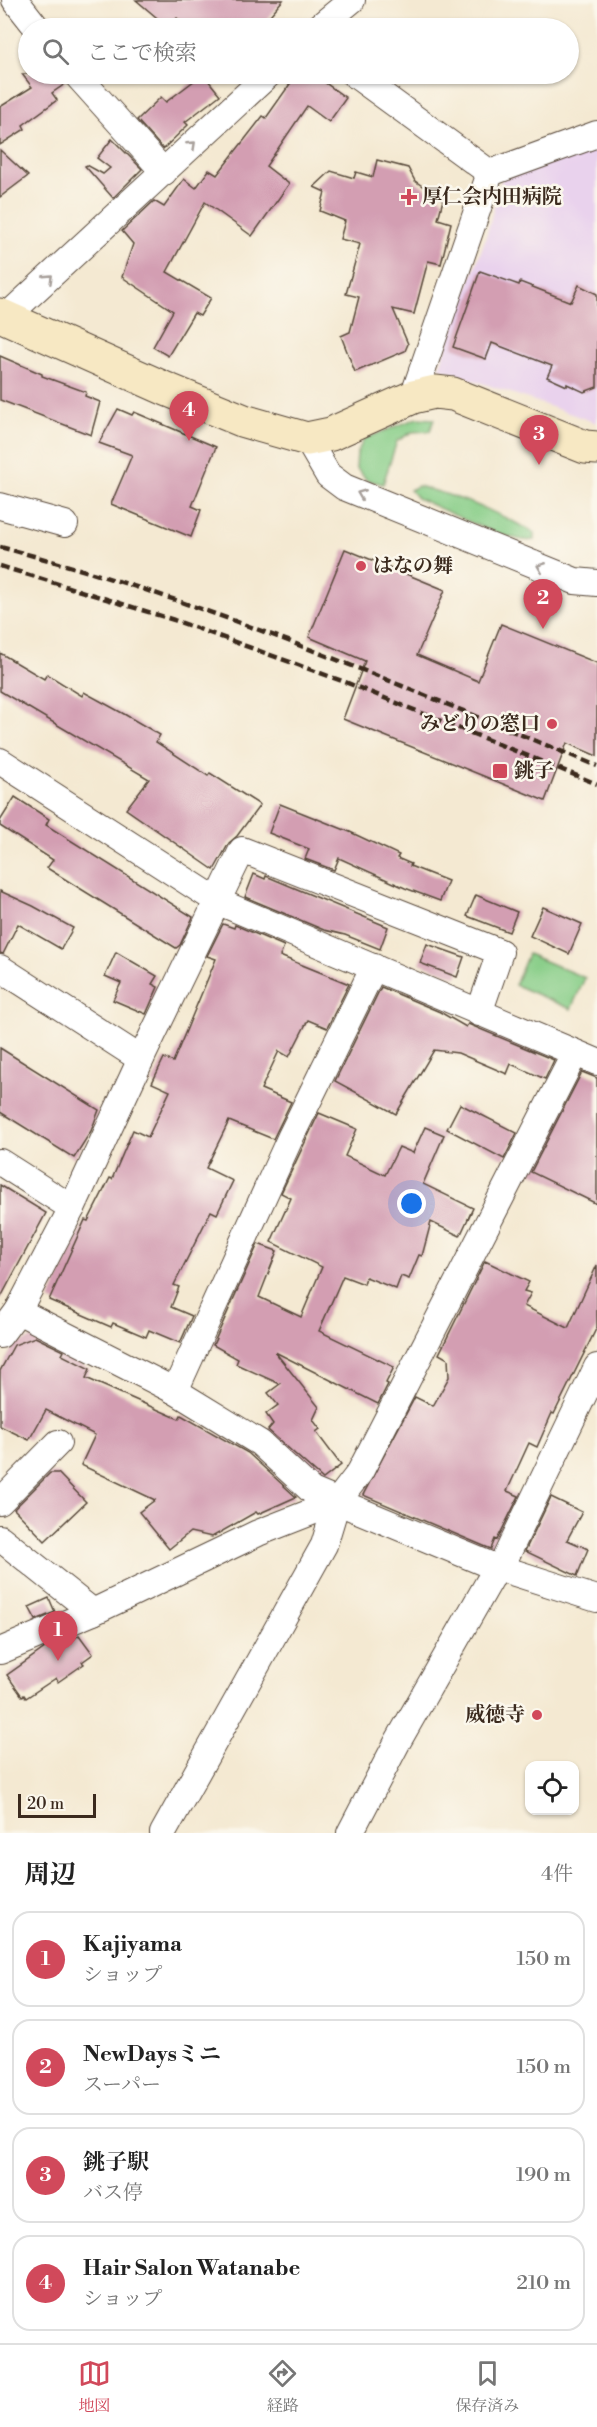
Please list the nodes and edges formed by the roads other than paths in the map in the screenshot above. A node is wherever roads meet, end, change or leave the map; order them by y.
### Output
1 (15, 0) edge
2 (352, 0) edge
3 (29, 18) edge
4 (330, 18) edge
5 (85, 84) edge
6 (258, 84) edge
7 (368, 84) edge
8 (597, 134) edge
9 (164, 172) junction
10 (490, 173) junction
11 (2, 318) edge
12 (412, 397) junction
13 (307, 439) junction
14 (597, 448) edge
15 (0, 506) edge
16 (65, 524) dead end
17 (597, 583) edge
18 (0, 761) edge
19 (219, 902) junction
20 (374, 967) junction
21 (0, 968) edge
22 (479, 1013) junction
23 (586, 1057) edge
24 (141, 1059) junction
25 (0, 1162) edge
26 (72, 1208) junction
27 (7, 1320) edge
28 (597, 1367) edge
29 (175, 1391) junction
30 (58, 1443) dead end
31 (0, 1502) edge
32 (337, 1502) junction
33 (0, 1538) edge
34 (501, 1567) junction
35 (597, 1599) edge
36 (93, 1612) junction
37 (0, 1652) edge
38 (163, 1833) edge
39 (350, 1833) edge

1 - 3 street
2 - 4 street
5 - 9 street
9 -> 6 street
7 - 10 street
8 - 10 street
11 -> 9 street
10 - 12 street
11 - 13 street
12 - 13 street
12 - 14 street
17 -> 13 street
15 - 16 street
18 - 19 street
19 - 20 street
19 - 22 street
19 - 24 street
20 - 22 street
20 - 29 street
21 - 24 street
22 - 23 street
23 - 32 street
24 - 26 street
25 - 26 street
26 - 27 street
27 - 29 street
28 - 34 street
29 - 32 street
30 - 31 street
32 - 34 street
32 - 36 street
32 - 38 street
33 - 36 street
34 - 35 street
34 - 39 street
36 - 37 street

